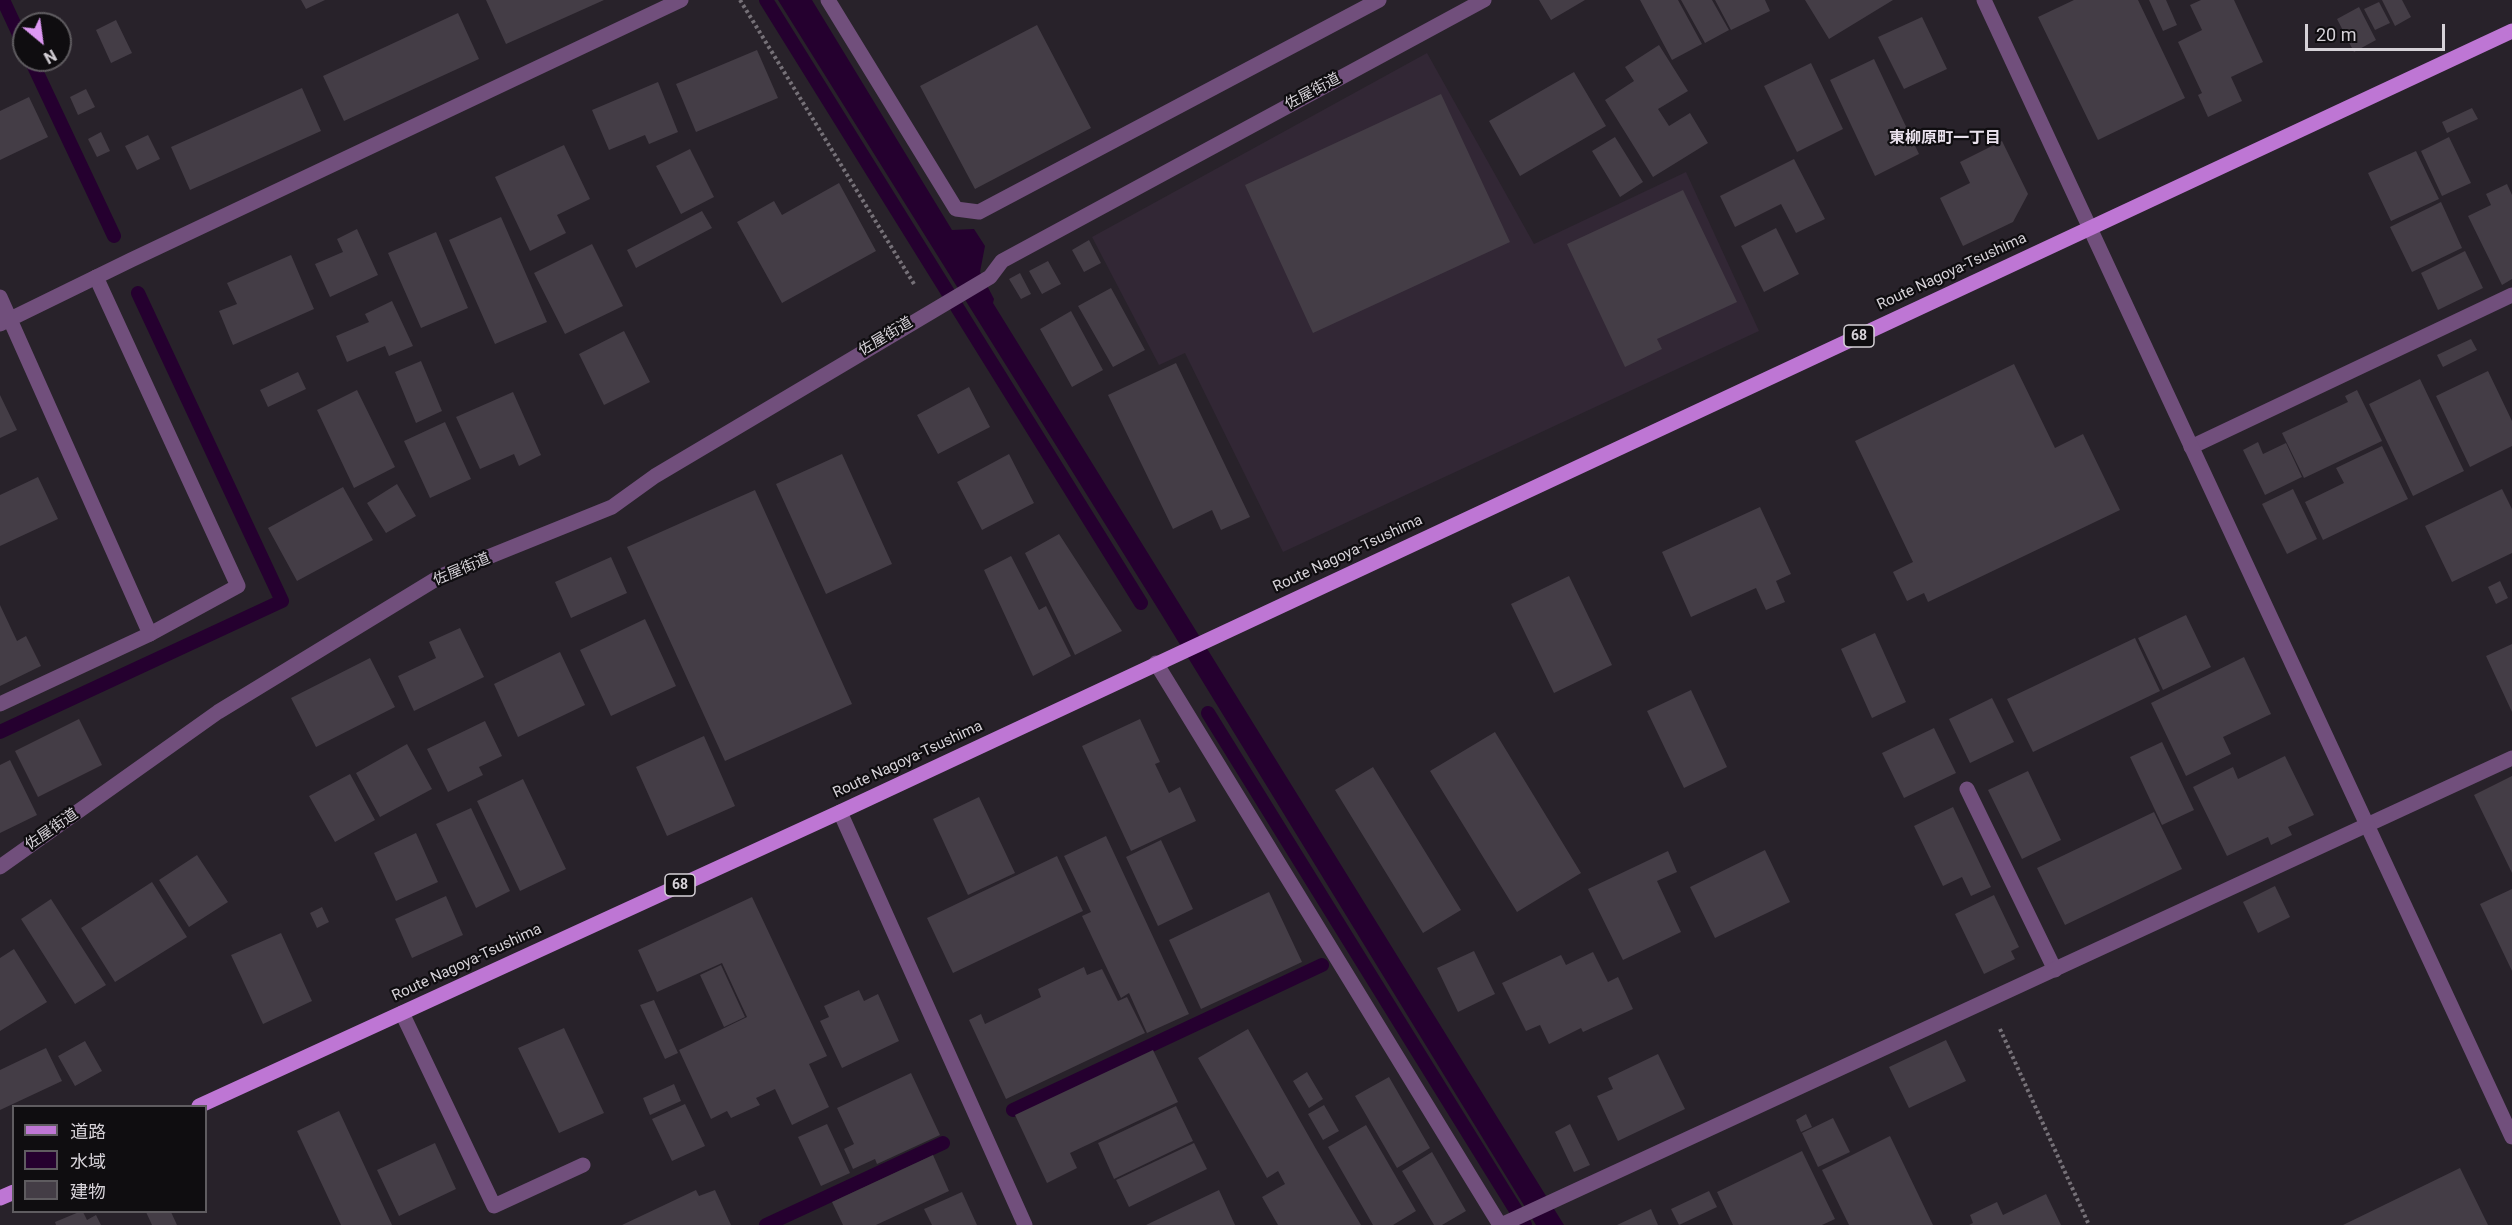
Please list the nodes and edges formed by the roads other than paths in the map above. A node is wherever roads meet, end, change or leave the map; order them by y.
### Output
1 (681, 0) edge
2 (828, 0) edge
3 (1379, 0) edge
4 (1484, 0) edge
5 (1984, 0) edge
6 (2512, 31) edge
7 (2090, 228) junction
8 (96, 278) junction
9 (2512, 295) edge
10 (0, 297) edge
11 (5, 322) edge
12 (2192, 447) junction
13 (150, 634) junction
14 (1158, 662) junction
15 (0, 704) edge
16 (2512, 758) edge
17 (1967, 789) dead end
18 (840, 812) junction
19 (2368, 826) junction
20 (0, 867) edge
21 (2055, 970) junction
22 (402, 1013) junction
23 (203, 1105) edge
24 (2512, 1137) edge
25 (583, 1165) dead end
26 (1503, 1224) edge
27 (1025, 1225) edge

1 - 8 street
2 - 3 street
4 - 20 street, 佐屋街道
5 - 7 street
6 - 7 main road, Route Nagoya-Tsushima / 68
7 - 12 street
7 - 14 main road, Route Nagoya-Tsushima / 68
8 - 11 street
8 - 13 street
9 - 12 street
10 - 11 street
11 - 13 street
12 - 19 street
13 - 15 street
14 - 18 main road, Route Nagoya-Tsushima / 68
14 - 26 street
16 - 19 street
17 - 21 street
18 - 22 main road, Route Nagoya-Tsushima / 68
18 - 27 street
19 - 21 street
19 - 24 street
21 - 26 street
22 - 23 main road, Route Nagoya-Tsushima / 68
22 - 25 street

